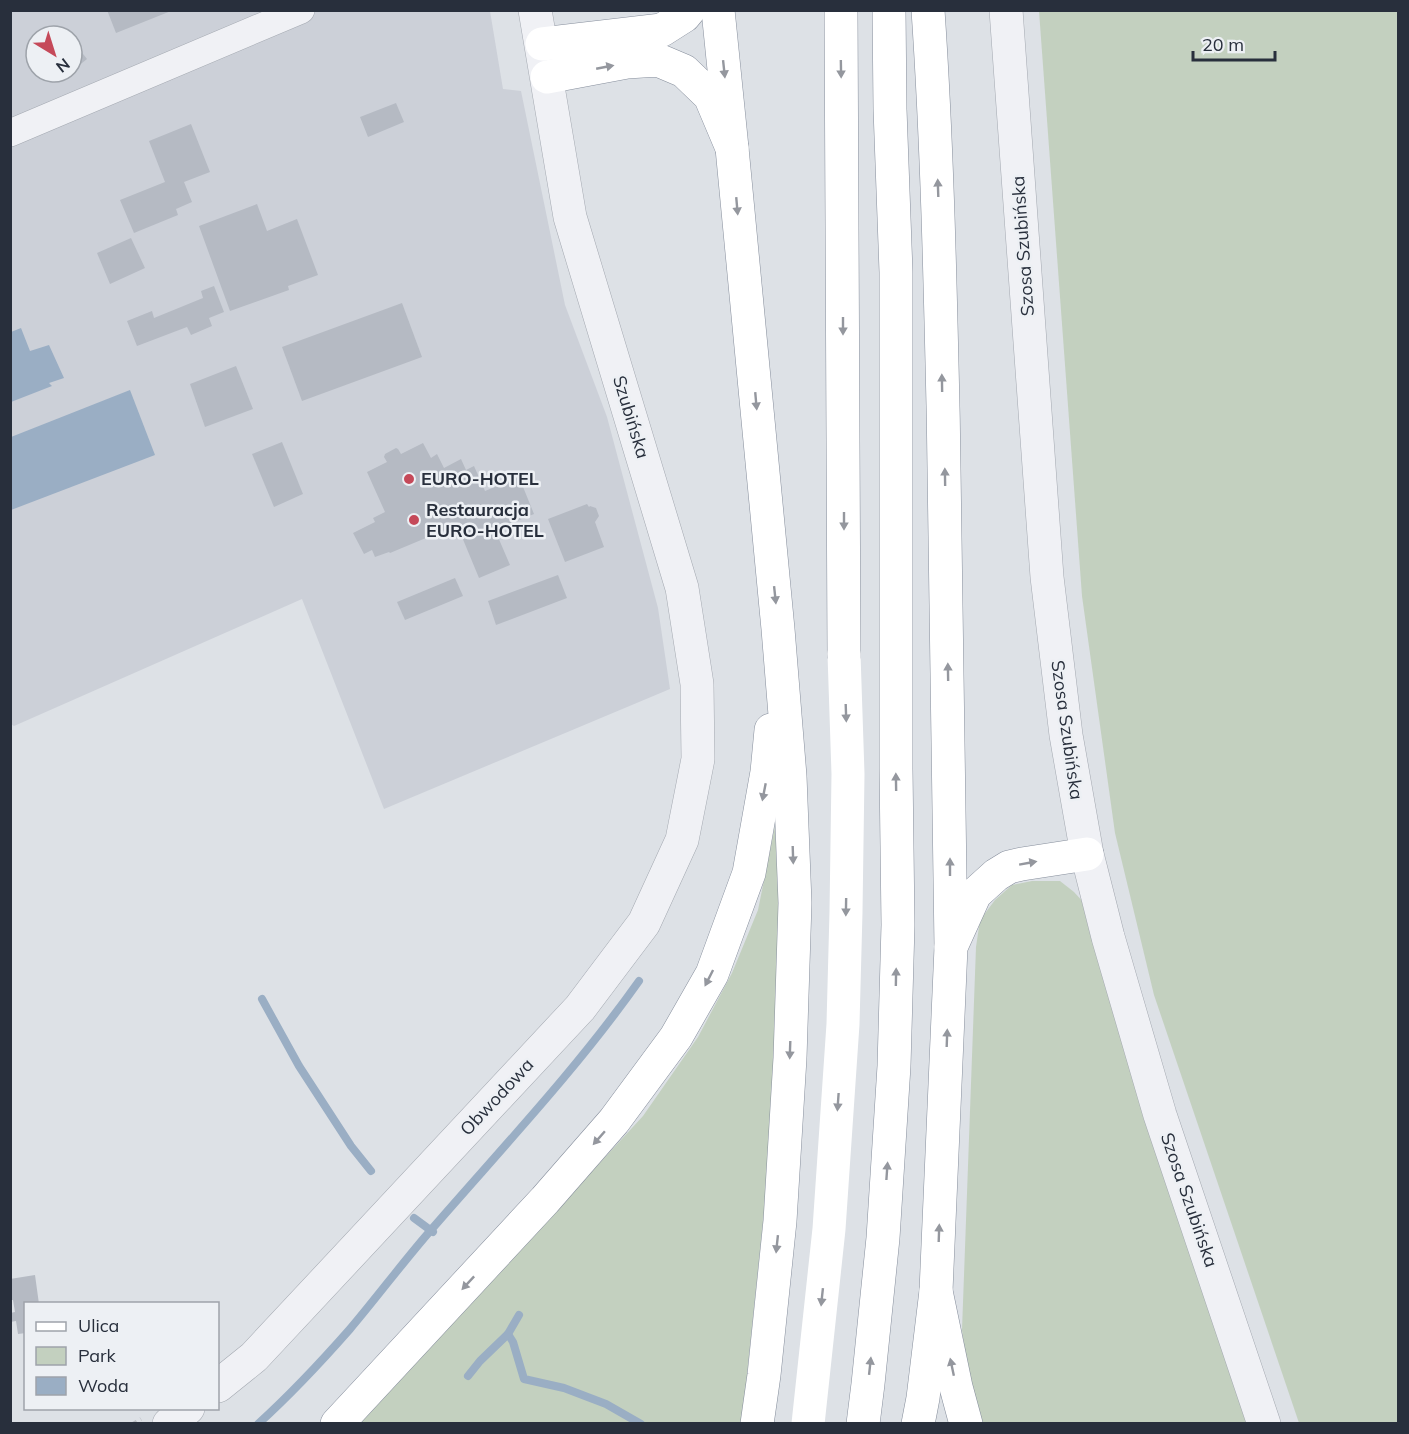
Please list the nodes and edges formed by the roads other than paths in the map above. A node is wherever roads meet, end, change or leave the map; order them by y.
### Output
1 (301, 10) edge
2 (536, 10) edge
3 (689, 10) edge
4 (718, 10) edge
5 (841, 10) edge
6 (890, 10) edge
7 (928, 10) edge
8 (1006, 10) edge
9 (542, 44) junction
10 (547, 77) junction
11 (10, 133) edge
12 (732, 148) junction
13 (778, 629) junction
14 (698, 759) joint
15 (1087, 854) junction
16 (951, 947) junction
17 (936, 1291) junction
18 (219, 1385) edge
19 (186, 1410) edge
20 (169, 1424) edge
21 (337, 1424) edge
22 (757, 1424) edge
23 (808, 1424) edge
24 (862, 1424) edge
25 (918, 1424) edge
26 (966, 1424) edge
27 (1264, 1424) edge

1 - 11 street
2 - 9 street
3 - 9 main road
4 -> 12 main road
5 -> 23 main road
24 -> 6 main road
16 -> 7 main road
8 - 15 street, Szosa Szubińska
9 - 10 street
10 -> 12 main road
10 - 14 street, Szubińska
12 -> 13 main road
13 -> 21 main road
13 -> 22 main road
14 - 18 street, Obwodowa
16 -> 15 main road
15 - 27 street, Szosa Szubińska
17 -> 16 main road
17 - 25 main road
26 -> 17 main road
19 - 20 street

